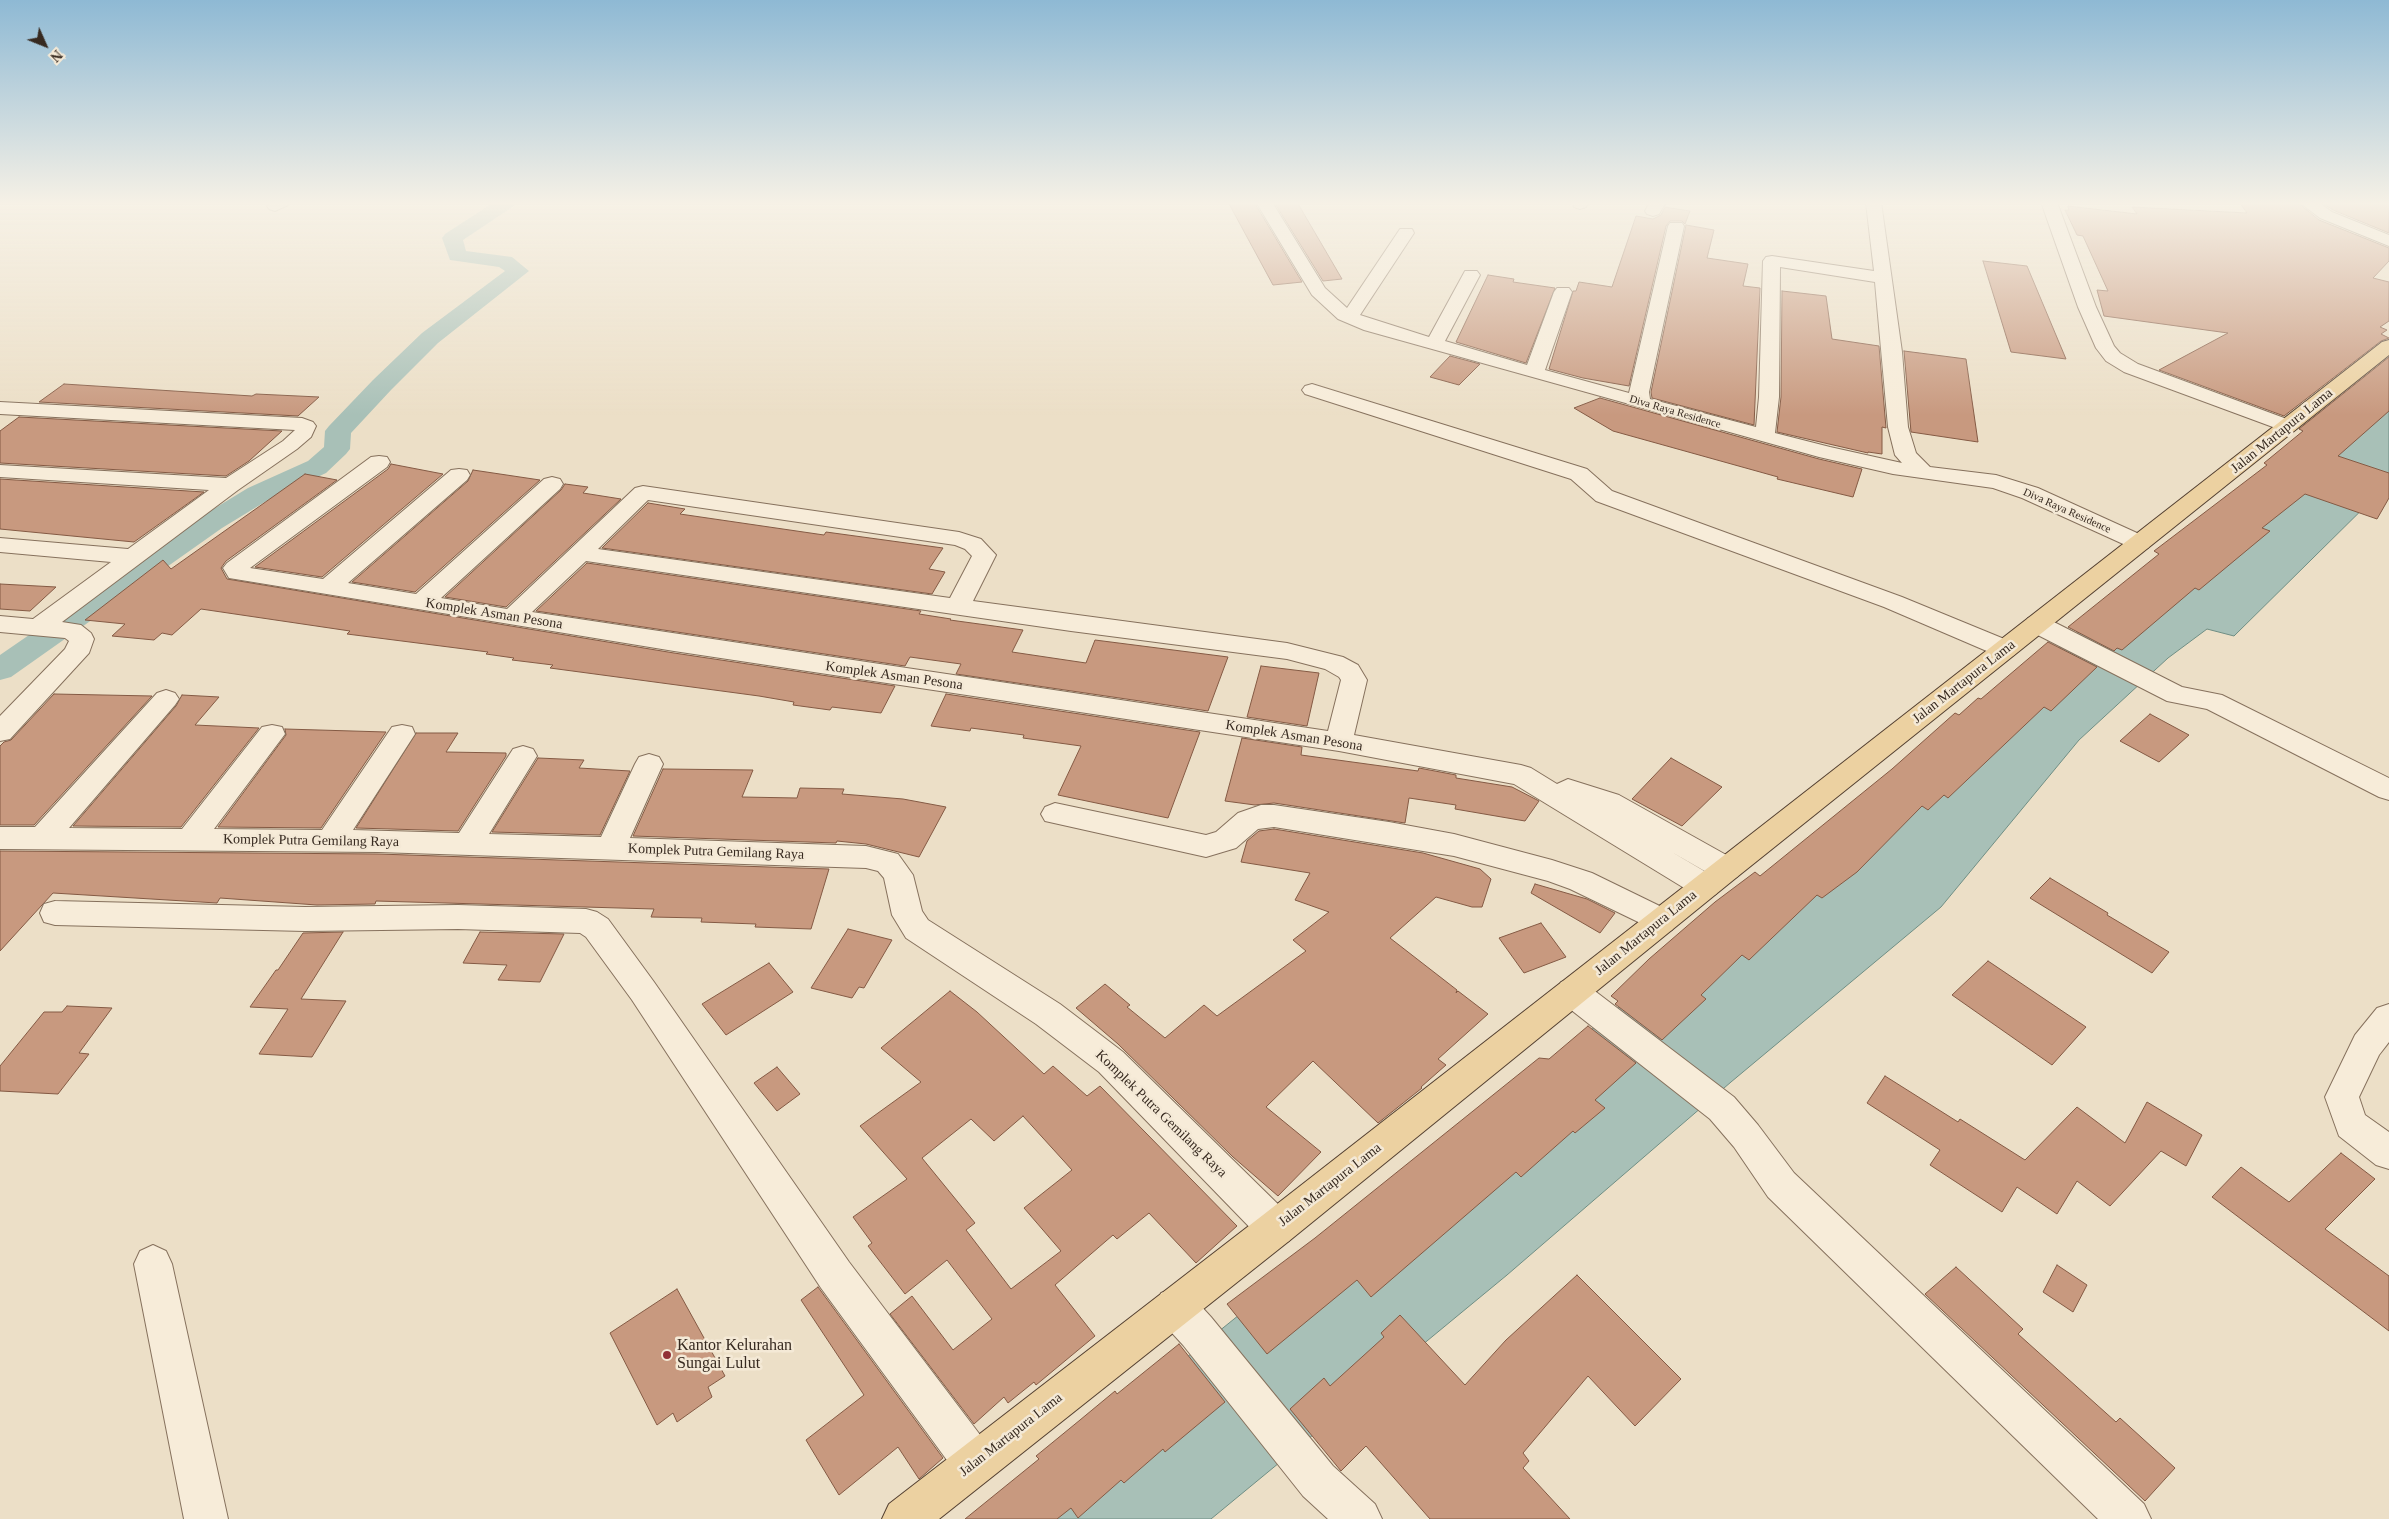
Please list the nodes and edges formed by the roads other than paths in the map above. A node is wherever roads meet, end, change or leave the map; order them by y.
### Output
1 (1307, 273) edge
2 (1379, 273) edge
3 (1666, 273) edge
4 (1772, 273) edge
5 (1850, 273) edge
6 (1883, 273) edge
7 (2076, 273) edge
8 (1471, 275) dead end
9 (1884, 278) junction
10 (1563, 292) dead end
11 (1350, 317) junction
12 (1434, 344) junction
13 (2389, 346) edge
14 (1534, 373) junction
15 (1312, 390) dead end
16 (1641, 402) junction
17 (0, 408) edge
18 (2288, 426) junction
19 (1763, 436) junction
20 (379, 462) dead end
21 (0, 471) edge
22 (1922, 471) junction
23 (459, 475) dead end
24 (230, 484) junction
25 (552, 484) dead end
26 (2140, 543) junction
27 (0, 545) edge
28 (580, 553) junction
29 (135, 557) junction
30 (328, 588) junction
31 (421, 603) junction
32 (958, 607) junction
33 (512, 617) junction
34 (0, 624) edge
35 (54, 629) junction
36 (2050, 631) junction
37 (2005, 649) junction
38 (2173, 693) junction
39 (166, 699) dead end
40 (0, 732) edge
41 (272, 734) dead end
42 (402, 734) dead end
43 (1339, 742) junction
44 (523, 756) dead end
45 (649, 764) dead end
46 (2389, 790) edge
47 (2389, 806) edge
48 (1055, 814) dead end
49 (0, 838) edge
50 (42, 839) junction
51 (189, 840) junction
52 (330, 841) junction
53 (468, 844) junction
54 (610, 849) junction
55 (1716, 877) junction
56 (55, 914) dead end
57 (1661, 921) junction
58 (1581, 999) junction
59 (2389, 1018) edge
60 (2389, 1153) edge
61 (1276, 1228) junction
62 (153, 1264) dead end
63 (1186, 1319) junction
64 (975, 1463) junction
65 (206, 1519) edge
66 (904, 1519) edge
67 (1360, 1519) edge
68 (2129, 1519) edge

1 - 11 street, Diva Raya Residence
2 - 11 street
3 - 16 street
4 - 19 street
5 - 9 street
6 - 9 street
7 - 18 street
8 - 12 street
9 - 22 street
10 - 14 street
11 - 12 street, Diva Raya Residence
12 - 14 street, Diva Raya Residence
13 - 18 main road, Jalan Martapura Lama
14 - 16 street, Diva Raya Residence
15 - 37 street
16 - 19 street, Diva Raya Residence
17 - 24 street
18 - 26 main road, Jalan Martapura Lama
19 - 22 street, Diva Raya Residence
20 - 30 street, Komplek Asman Pesona
21 - 24 street
22 - 26 street, Diva Raya Residence
23 - 30 street
24 - 29 street
25 - 31 street
26 - 36 main road, Jalan Martapura Lama
27 - 29 street
28 - 32 street
28 - 32 street
28 - 33 street
29 - 35 street
30 - 31 street, Komplek Asman Pesona
31 - 33 street, Komplek Asman Pesona
32 - 43 street
33 - 43 street, Komplek Asman Pesona
34 - 35 street
35 - 40 street
36 - 37 main road, Jalan Martapura Lama
36 - 38 street
37 - 55 main road, Jalan Martapura Lama
38 - 46 street
38 - 47 street
39 - 50 street
41 - 51 street
42 - 52 street
43 - 55 street, Komplek Asman Pesona
44 - 53 street
45 - 54 street
48 - 57 street
49 - 50 street, Komplek Putra Gemilang Raya
50 - 51 street, Komplek Putra Gemilang Raya
51 - 52 street, Komplek Putra Gemilang Raya
52 - 53 street, Komplek Putra Gemilang Raya
53 - 54 street, Komplek Putra Gemilang Raya
54 - 61 street, Komplek Putra Gemilang Raya
55 - 57 main road, Jalan Martapura Lama
56 - 64 street
57 - 58 main road, Jalan Martapura Lama
58 - 61 main road, Jalan Martapura Lama
58 - 68 street
59 - 60 street
61 - 63 main road, Jalan Martapura Lama
62 - 65 street
63 - 64 main road, Jalan Martapura Lama
63 - 67 street
64 - 66 main road, Jalan Martapura Lama

